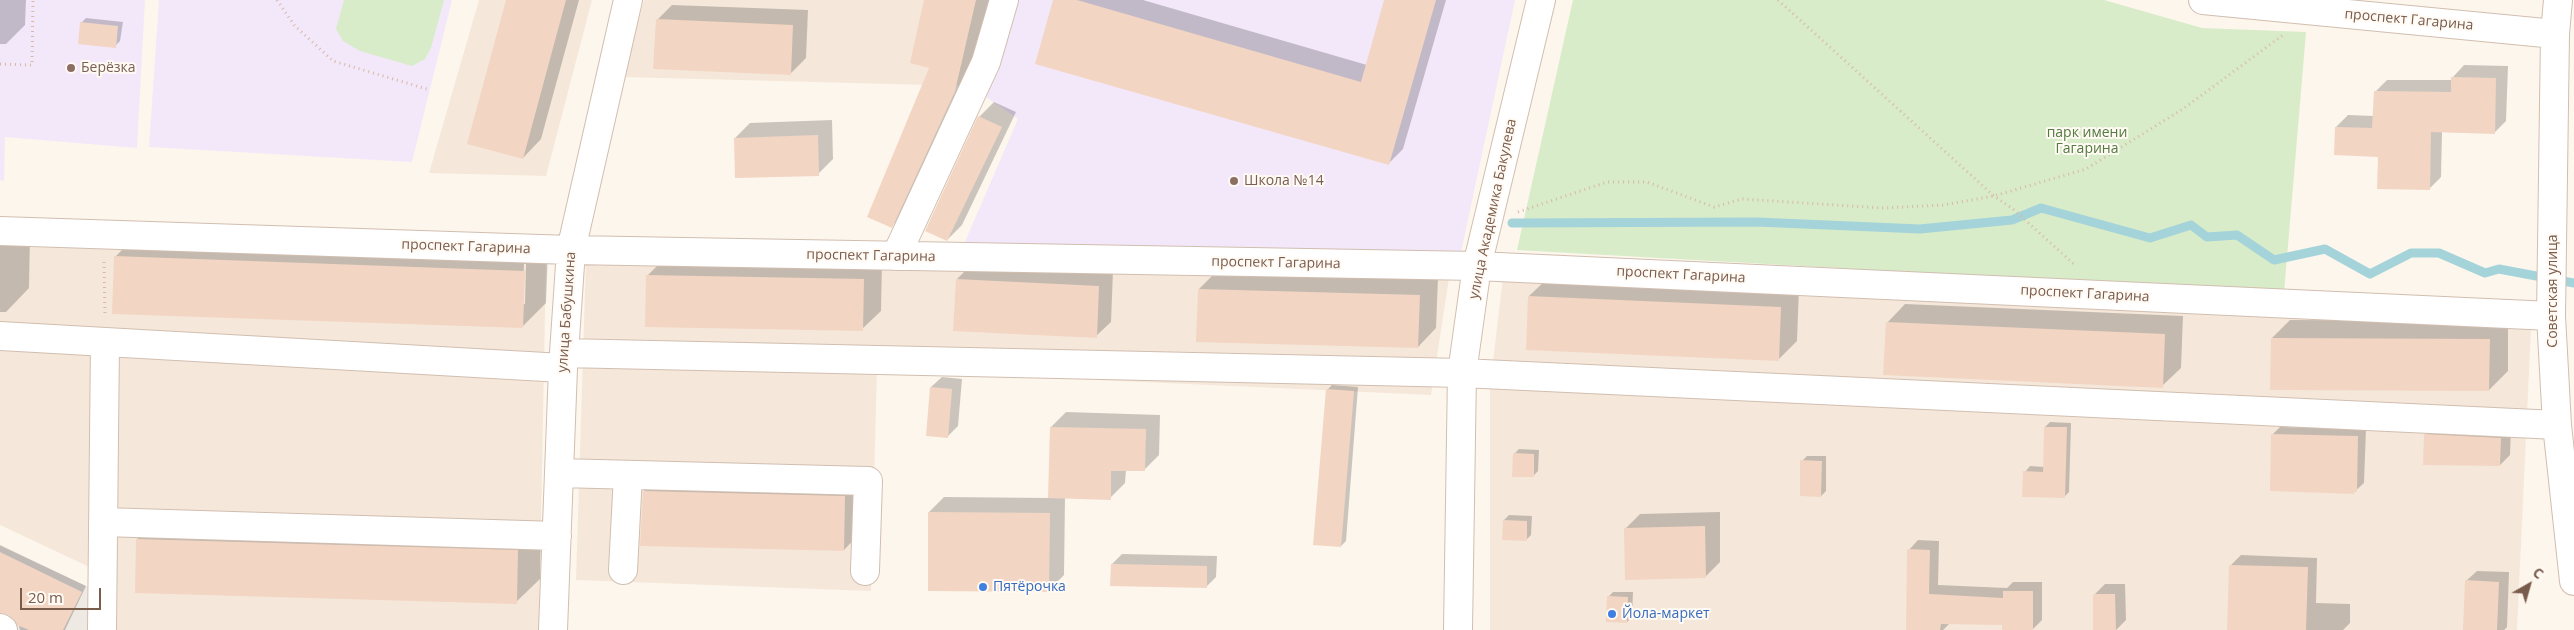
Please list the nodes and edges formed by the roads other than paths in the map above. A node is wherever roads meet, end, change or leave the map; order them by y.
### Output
1 (628, 0) edge
2 (1004, 0) edge
3 (1541, 0) edge
4 (2203, 0) edge
5 (2558, 0) edge
6 (2554, 34) junction
7 (0, 231) edge
8 (571, 250) junction
9 (896, 256) junction
10 (1477, 266) junction
11 (2551, 307) junction
12 (0, 336) edge
13 (105, 342) junction
14 (563, 360) junction
15 (1462, 373) junction
16 (2557, 425) junction
17 (559, 473) junction
18 (628, 475) junction
19 (103, 522) junction
20 (557, 536) junction
21 (623, 570) dead end
22 (865, 571) dead end
23 (2574, 581) edge
24 (0, 628) edge
25 (4, 630) edge
26 (102, 630) edge
27 (553, 630) edge
28 (1458, 630) edge

1 - 8 street, улица Бабушкина
2 - 9 street
3 - 10 street, улица Академика Бакулева
4 - 6 street, проспект Гагарина
5 - 6 street, Советская улица
6 - 11 street, Советская улица
7 - 8 street, проспект Гагарина
8 - 9 street, проспект Гагарина
8 - 14 street, улица Бабушкина
9 - 10 street, проспект Гагарина
10 - 11 street, проспект Гагарина
10 - 15 street, улица Академика Бакулева
11 - 16 street, Советская улица
12 - 13 street
13 - 14 street
13 - 19 street
14 - 15 street
14 - 17 street, улица Бабушкина
15 - 16 street
15 - 28 street, улица Академика Бакулева
16 - 23 street, Советская улица
17 - 18 street
17 - 20 street, улица Бабушкина
18 - 21 street
18 - 22 street
19 - 20 street
19 - 26 street
20 - 27 street, улица Бабушкина
24 - 25 street

